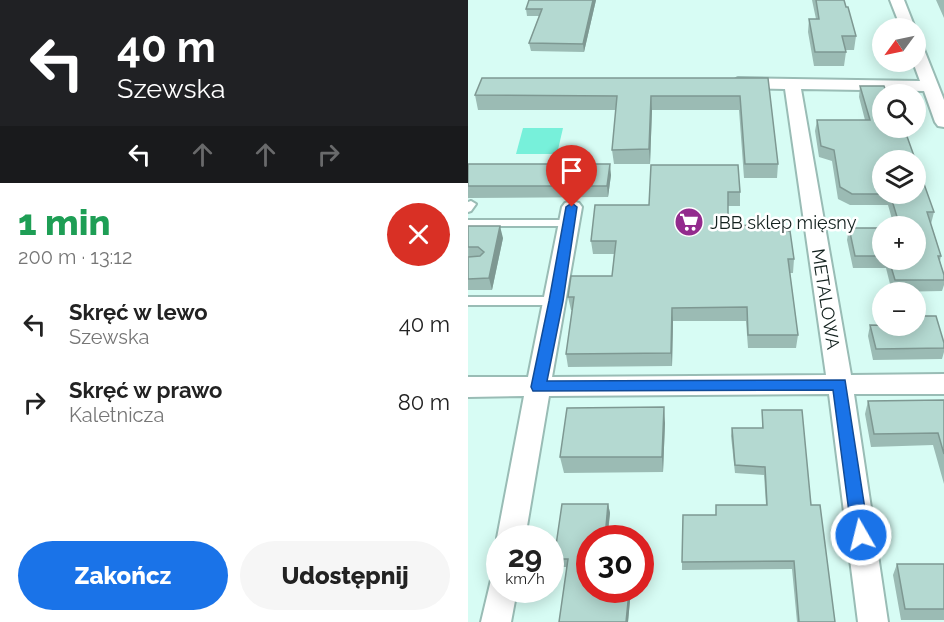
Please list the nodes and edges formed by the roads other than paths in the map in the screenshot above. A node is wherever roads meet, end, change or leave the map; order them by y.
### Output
1 (897, 0) edge
2 (904, 18) edge
3 (925, 72) edge
4 (721, 84) edge
5 (792, 84) junction
6 (930, 86) junction
7 (944, 122) edge
8 (570, 215) joint
9 (468, 223) edge
10 (468, 301) edge
11 (556, 301) junction
12 (840, 384) junction
13 (944, 384) edge
14 (468, 387) edge
15 (538, 387) junction
16 (513, 525) edge
17 (500, 603) edge
18 (496, 622) edge
19 (873, 622) edge

1 - 2 street
3 - 6 street
4 - 5 street
5 - 6 street
5 - 12 street, METALOWA
6 - 7 street
8 - 9 lane
8 - 11 street
10 - 11 lane
11 - 15 street
12 - 13 street
12 - 15 street
12 - 19 street, METALOWA
14 - 15 street
15 - 16 street
17 - 18 street

